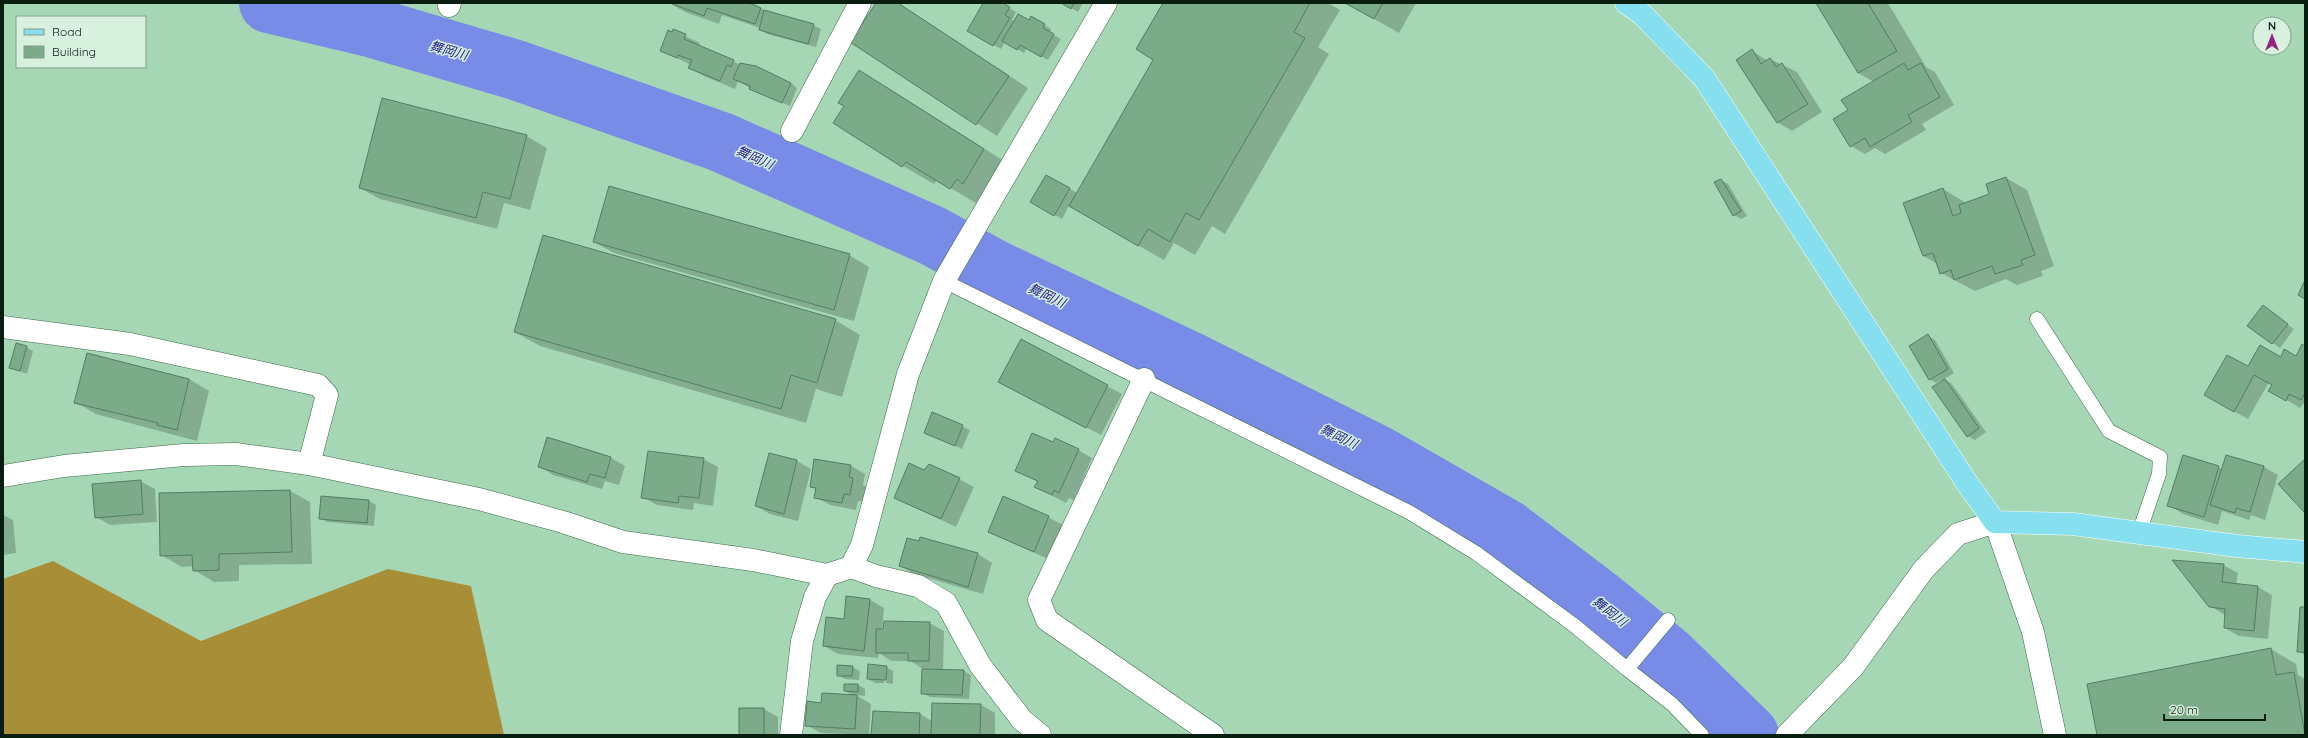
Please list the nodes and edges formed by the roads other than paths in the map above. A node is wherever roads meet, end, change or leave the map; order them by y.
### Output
1 (860, 3) edge
2 (1106, 3) edge
3 (1626, 3) edge
4 (792, 131) dead end
5 (946, 276) junction
6 (2036, 319) dead end
7 (3, 326) edge
8 (1144, 379) junction
9 (309, 464) junction
10 (3, 476) edge
11 (1995, 522) junction
12 (2139, 533) junction
13 (2305, 552) edge
14 (851, 567) junction
15 (827, 575) junction
16 (1667, 621) dead end
17 (1627, 668) junction
18 (791, 735) edge
19 (1040, 735) edge
20 (1213, 735) edge
21 (1702, 735) edge
22 (1787, 735) edge
23 (2055, 735) edge

1 - 4 street
2 - 5 street
3 - 11 main road
5 - 8 lane
5 - 14 street
6 - 12 lane
7 - 9 street
8 - 17 lane
8 - 20 street
9 - 10 street
9 - 15 street
11 - 12 main road
11 - 22 street
11 - 23 street
12 - 13 main road
14 - 15 street
14 - 19 street
15 - 18 street
16 - 17 lane
17 - 21 lane

